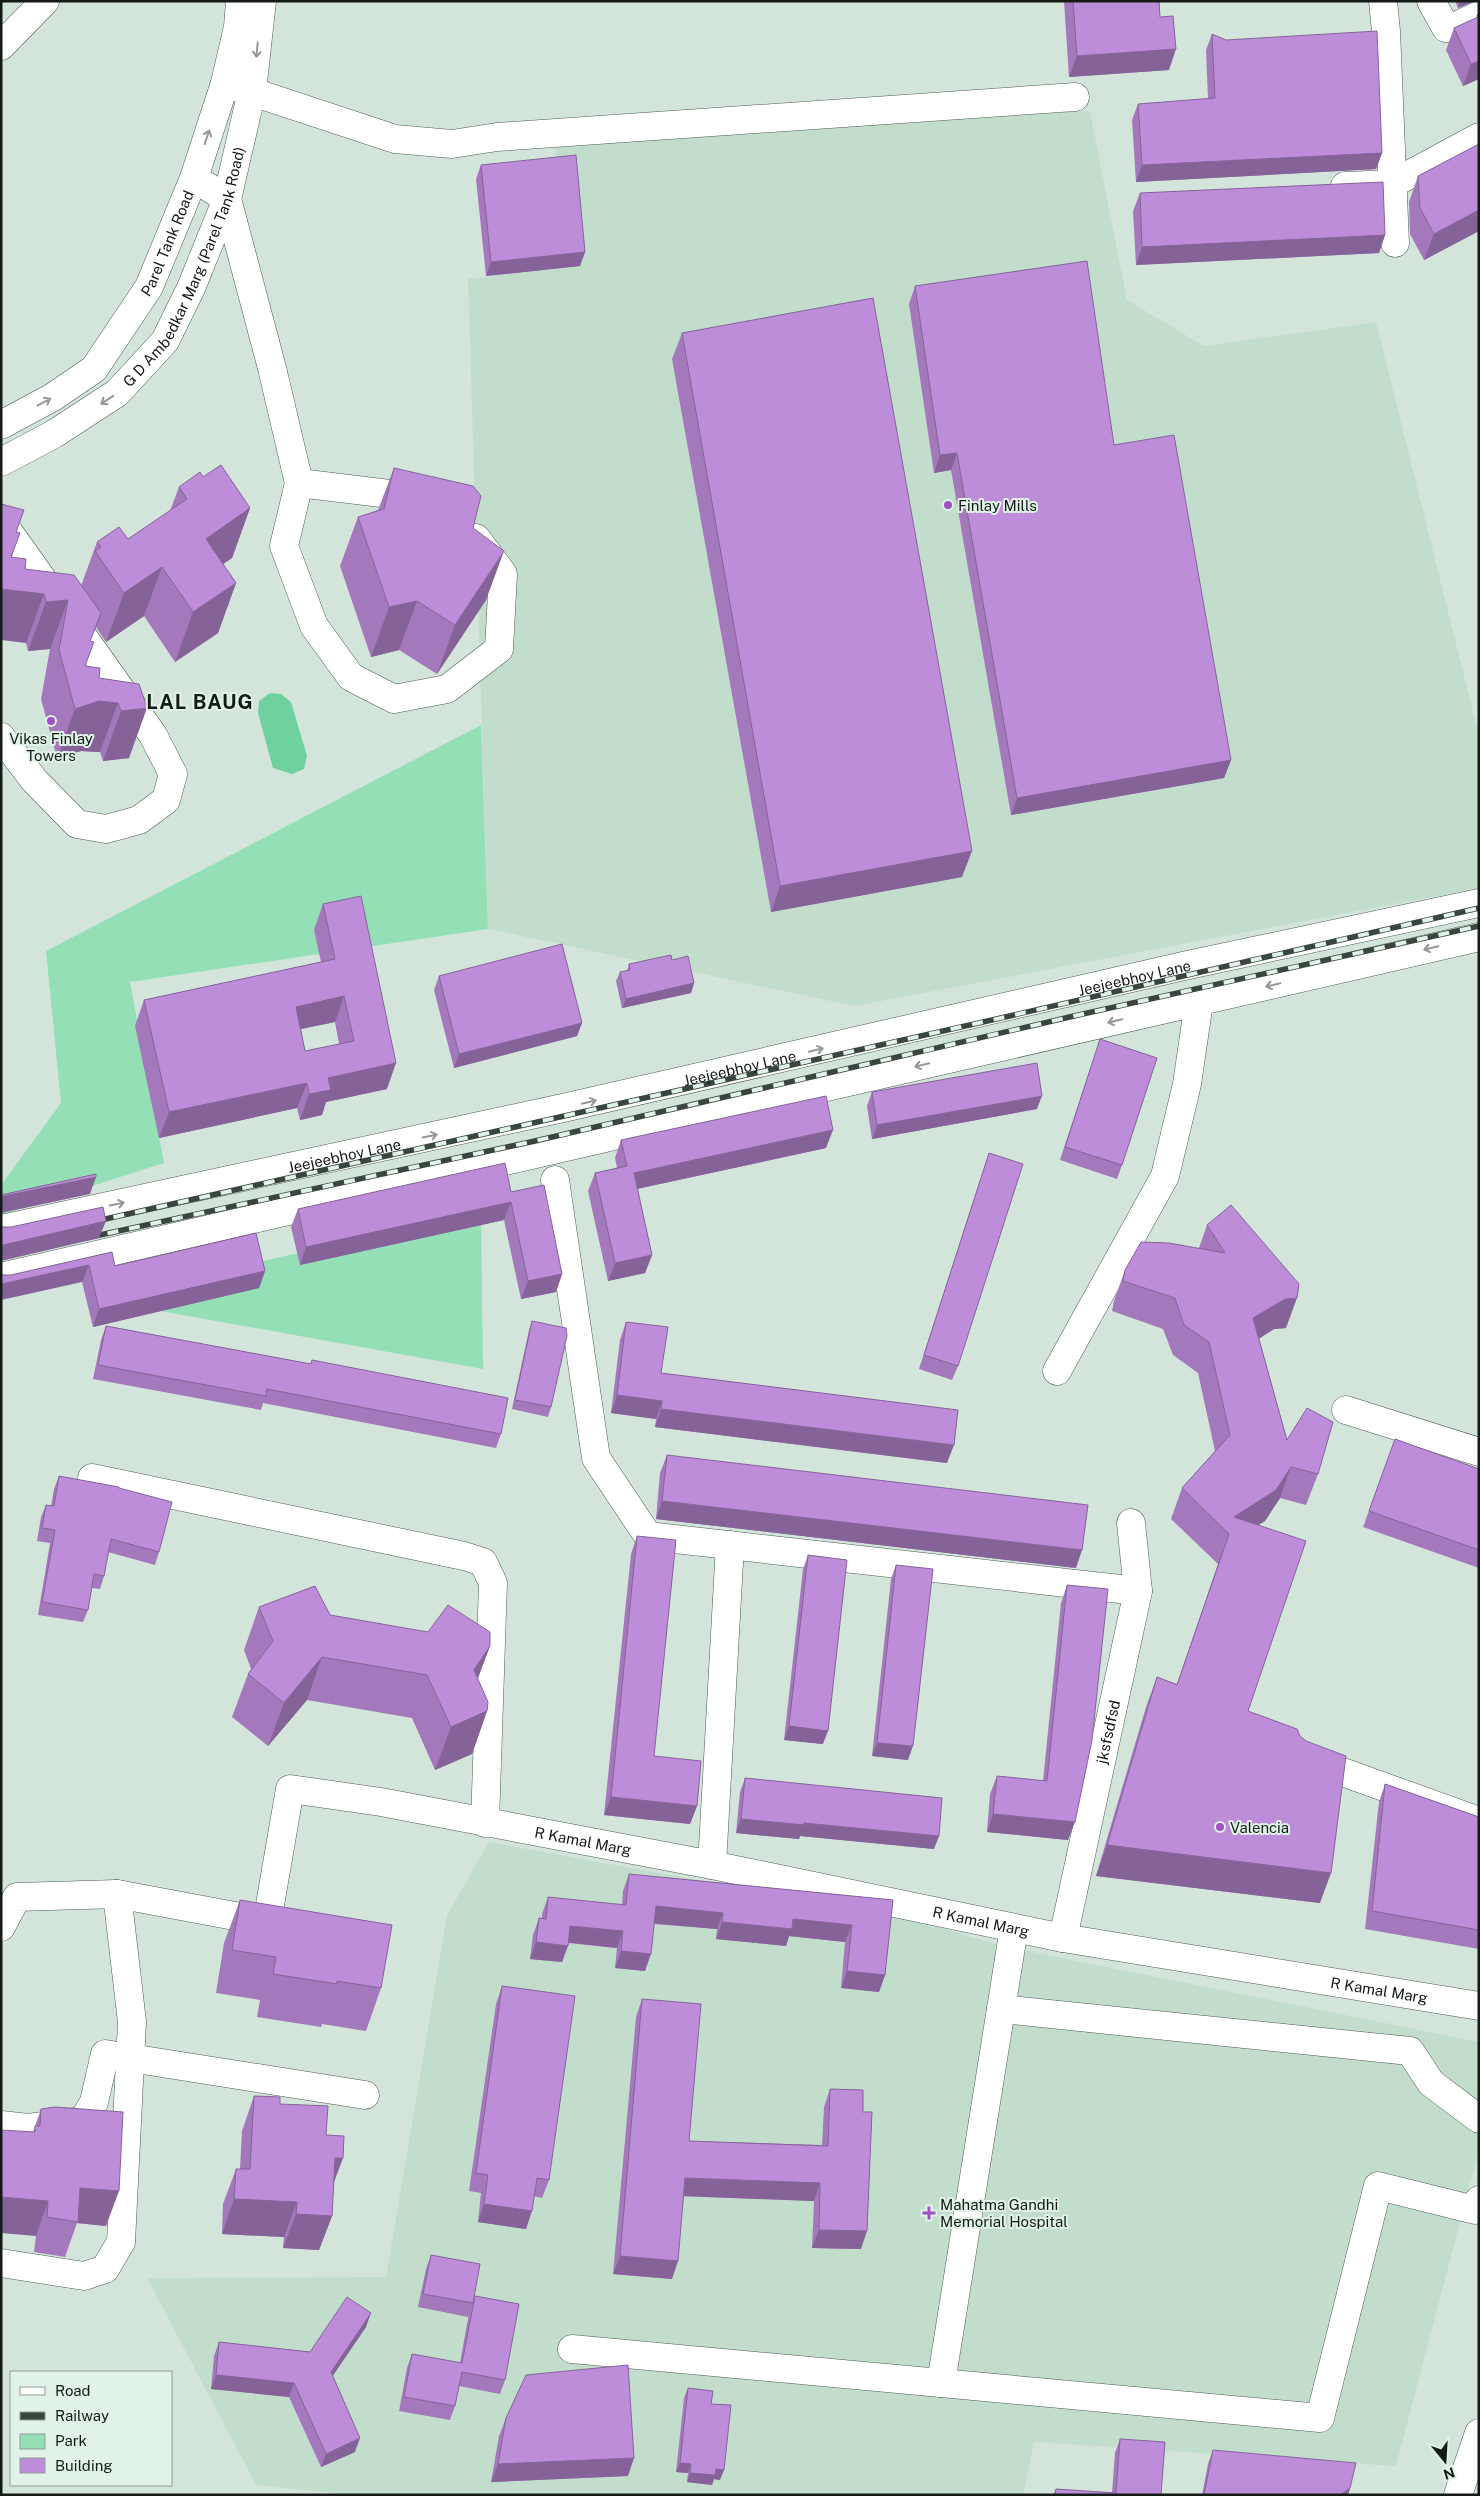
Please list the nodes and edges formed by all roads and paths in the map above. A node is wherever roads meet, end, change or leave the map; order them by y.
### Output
1 (45, 1) edge
2 (240, 1) edge
3 (262, 1) edge
4 (1383, 1) edge
5 (1431, 1) edge
6 (1479, 15) edge
7 (1386, 31) junction
8 (1357, 33) edge
9 (1, 46) edge
10 (225, 83) junction
11 (252, 91) junction
12 (1075, 97) dead end
13 (1479, 137) edge
14 (194, 178) junction
15 (1392, 184) junction
16 (1324, 187) edge
17 (227, 199) junction
18 (1394, 243) dead end
19 (1, 425) edge
20 (1, 462) edge
21 (299, 482) junction
22 (1, 521) edge
23 (1, 737) edge
24 (1479, 903) edge
25 (1479, 937) edge
26 (1199, 1002) junction
27 (947, 1020) junction
28 (954, 1058) junction
29 (246, 1176) junction
30 (555, 1180) dead end
31 (256, 1218) junction
32 (1, 1229) edge
33 (1, 1277) edge
34 (1057, 1370) dead end
35 (1346, 1410) dead end
36 (1479, 1452) edge
37 (92, 1478) dead end
38 (1131, 1523) dead end
39 (730, 1546) junction
40 (1138, 1591) junction
41 (1301, 1757) edge
42 (1479, 1821) edge
43 (486, 1822) junction
44 (712, 1865) junction
45 (117, 1894) junction
46 (1, 1927) edge
47 (1014, 1928) junction
48 (1062, 1938) junction
49 (1479, 2006) edge
50 (1001, 2009) junction
51 (130, 2057) junction
52 (366, 2096) dead end
53 (1479, 2118) edge
54 (1, 2125) edge
55 (1479, 2200) edge
56 (1, 2263) edge
57 (572, 2349) dead end
58 (941, 2383) junction
59 (1479, 2433) edge
60 (1458, 2495) edge

1 - 9 street
2 - 10 street, Parel Tank Road
3 -> 11 street, G D Ambedkar Marg (Parel Tank Road)
4 - 7 street
5 - 6 street
7 - 8 street
7 - 15 street
10 - 11 street
14 -> 10 street, Parel Tank Road
11 - 12 street
11 - 17 street, G D Ambedkar Marg (Parel Tank Road)
13 - 15 street
14 - 17 street
19 -> 14 street, Parel Tank Road
15 - 16 street
15 - 18 street
17 -> 20 street, G D Ambedkar Marg (Parel Tank Road)
17 - 21 street
21 - 21 street
22 - 23 street
24 - 27 street, Jeejeebhoy Lane
25 -> 26 street
26 -> 28 street
26 - 34 street
27 - 28 street
29 -> 27 street, Jeejeebhoy Lane
28 -> 31 street
29 - 31 street
32 -> 29 street, Jeejeebhoy Lane
30 - 39 street
31 - 33 street
35 - 36 street
37 - 43 street
38 - 40 street, jksfsdfsd
39 - 40 street
39 - 44 street
40 - 48 street, jksfsdfsd
41 - 42 street
43 - 44 street, R Kamal Marg
43 - 45 street, R Kamal Marg
44 - 47 street, R Kamal Marg
45 - 46 street
45 - 51 street
47 - 48 street, R Kamal Marg
47 - 50 street
48 - 49 street, R Kamal Marg
50 - 53 street
50 - 58 street
51 - 52 street
51 - 54 street
51 - 56 street
55 - 58 street
57 - 58 street
59 - 60 street

